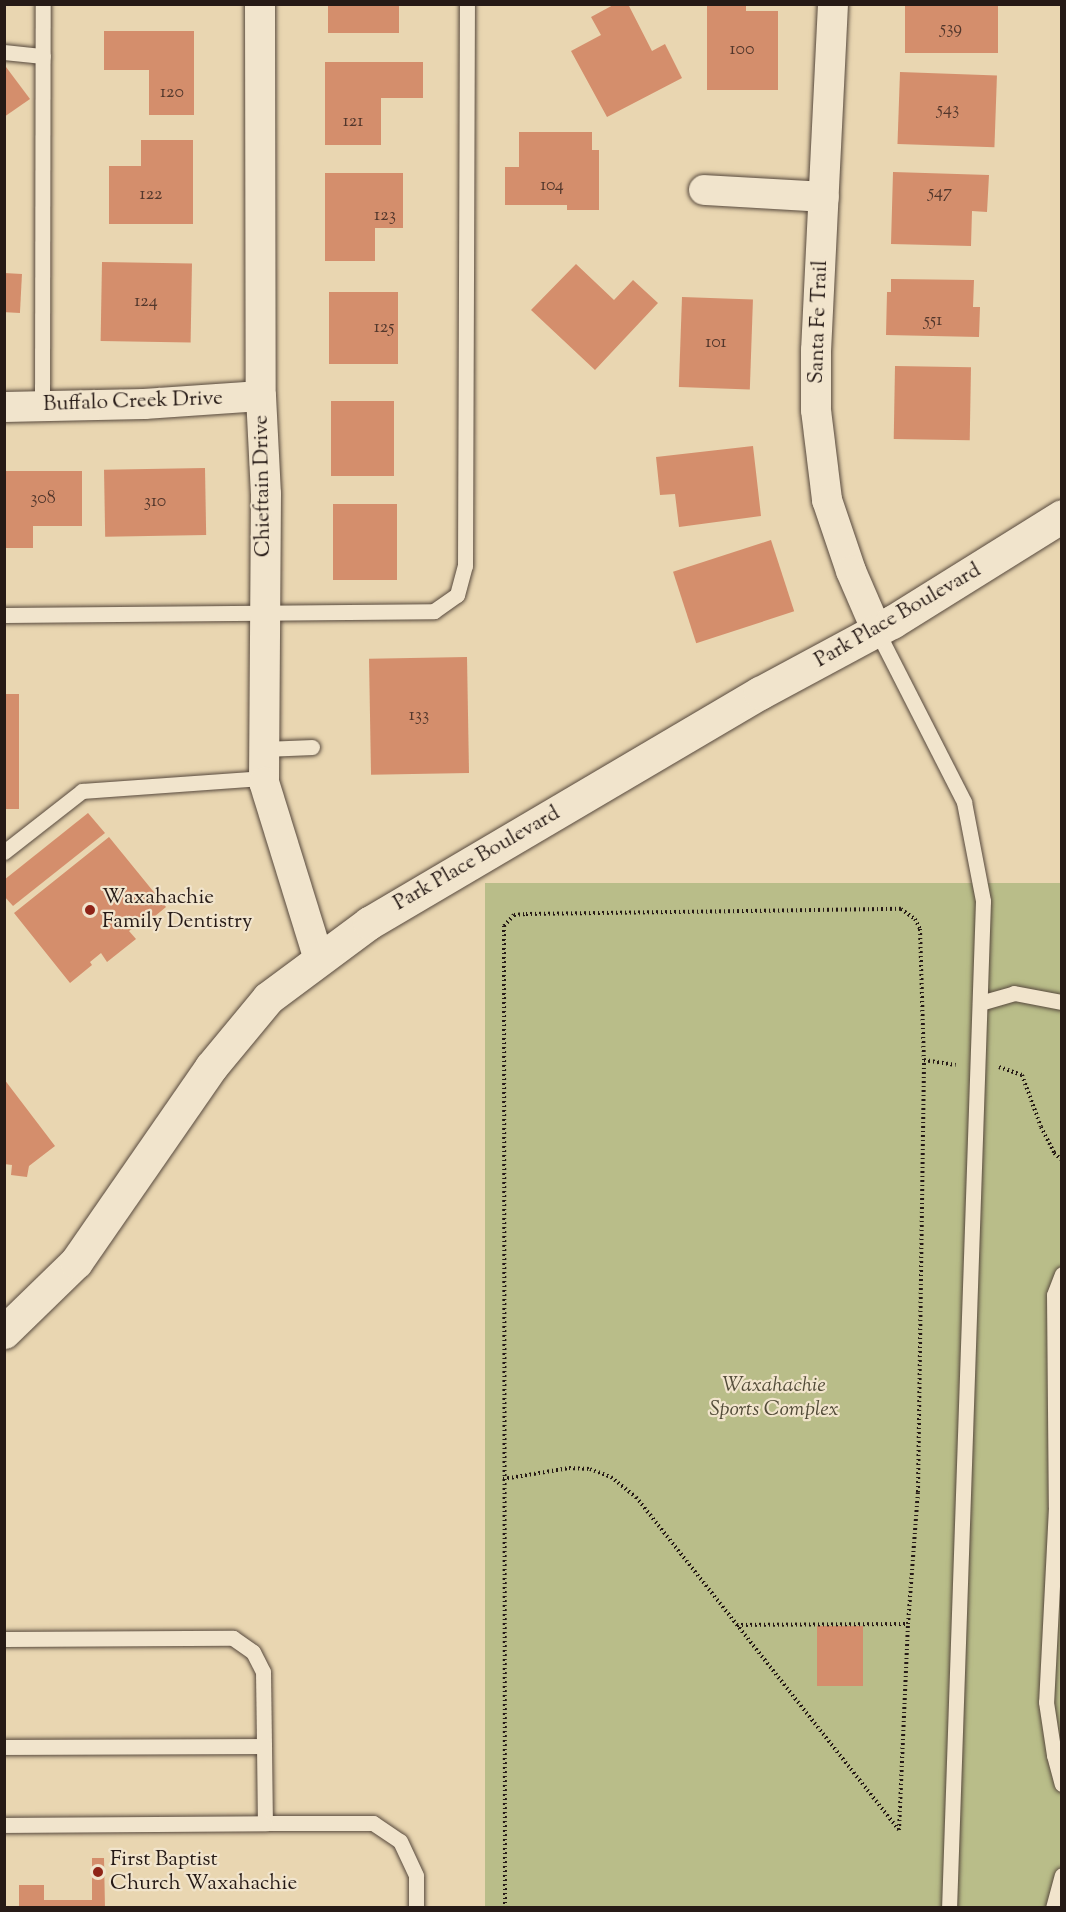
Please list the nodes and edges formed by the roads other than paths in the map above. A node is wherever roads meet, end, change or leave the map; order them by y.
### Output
1 (43, 4) edge
2 (260, 4) edge
3 (467, 4) edge
4 (833, 4) edge
5 (4, 52) edge
6 (43, 56) junction
7 (704, 190) dead end
8 (824, 197) junction
9 (261, 396) junction
10 (42, 406) junction
11 (4, 407) edge
12 (1062, 516) edge
13 (265, 614) junction
14 (4, 615) edge
15 (877, 631) junction
16 (312, 747) dead end
17 (265, 763) junction
18 (4, 852) edge
19 (319, 960) junction
20 (1062, 1002) edge
21 (980, 1003) junction
22 (1062, 1274) edge
23 (4, 1332) edge
24 (4, 1639) edge
25 (264, 1746) junction
26 (4, 1747) edge
27 (1062, 1784) edge
28 (265, 1823) junction
29 (4, 1825) edge
30 (1062, 1875) edge
31 (416, 1908) edge
32 (949, 1908) edge
33 (1053, 1908) edge

1 - 6 lane
2 - 9 street, Chieftain Drive
3 - 13 lane
4 - 8 street, Santa Fe Trail
5 - 6 lane
6 - 10 lane
7 - 8 street
8 - 15 street, Santa Fe Trail
9 - 10 street, Buffalo Creek Drive
9 - 13 street, Chieftain Drive
10 - 11 street, Buffalo Creek Drive
12 - 15 street, Park Place Boulevard
13 - 14 lane
13 - 17 street, Chieftain Drive
15 - 19 street, Park Place Boulevard
15 - 21 lane
16 - 17 lane
17 - 18 lane
17 - 19 street, Chieftain Drive
19 - 23 street, Park Place Boulevard
20 - 21 lane
21 - 32 lane
22 - 27 lane
24 - 25 lane
25 - 26 lane
25 - 28 lane
28 - 29 lane
28 - 31 lane
30 - 33 lane

